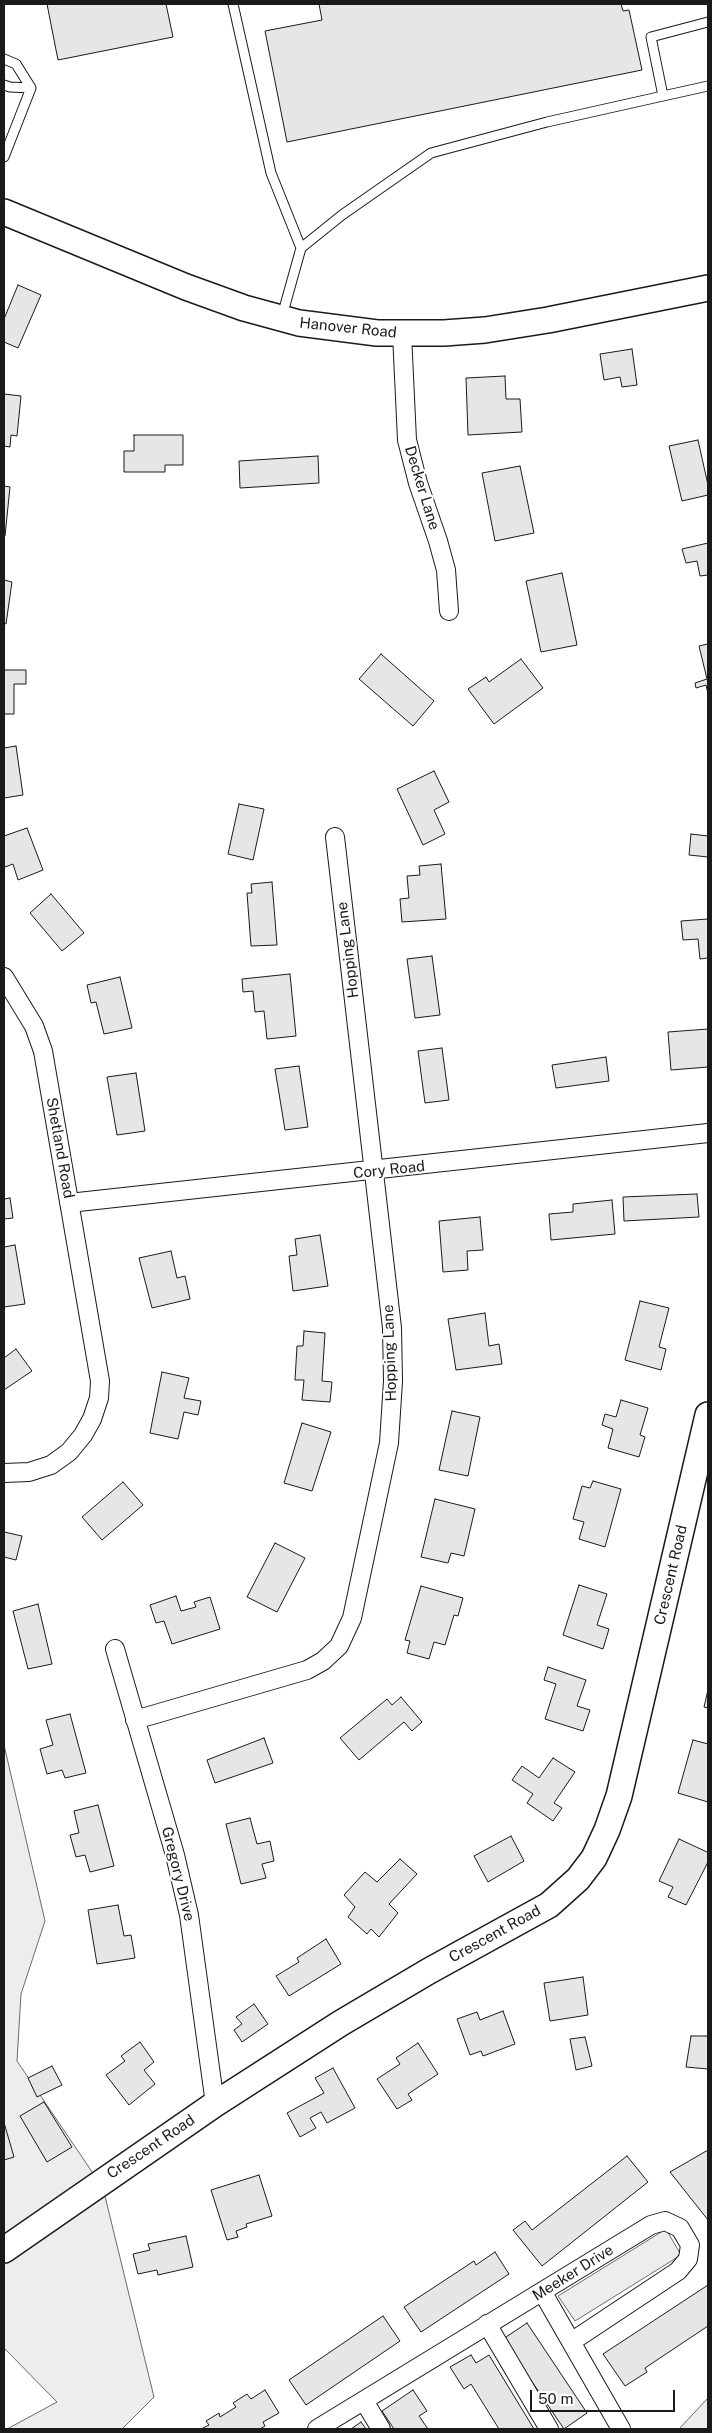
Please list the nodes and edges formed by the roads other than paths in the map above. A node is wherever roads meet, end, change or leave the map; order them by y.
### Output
1 (234, 4) edge
2 (708, 22) edge
3 (4, 59) edge
4 (4, 84) edge
5 (708, 86) edge
6 (30, 88) junction
7 (663, 96) junction
8 (4, 157) edge
9 (4, 212) edge
10 (300, 248) junction
11 (708, 288) edge
12 (281, 319) junction
13 (402, 334) junction
14 (449, 611) dead end
15 (335, 837) dead end
16 (4, 977) edge
17 (708, 1133) edge
18 (374, 1172) junction
19 (69, 1203) junction
20 (708, 1415) edge
21 (4, 1473) edge
22 (115, 1649) dead end
23 (135, 1720) junction
24 (215, 2104) junction
25 (4, 2250) edge
26 (543, 2293) junction
27 (487, 2324) junction
28 (571, 2342) junction
29 (364, 2401) junction
30 (317, 2429) edge
31 (380, 2429) edge
32 (549, 2429) edge
33 (621, 2429) edge

1 - 10 lane
2 - 7 lane
3 - 6 lane
4 - 6 lane
5 - 7 lane
6 - 8 lane
7 - 10 lane
9 - 12 street, Hanover Road
10 - 12 lane
11 - 13 street, Hanover Road
12 - 13 street, Hanover Road
13 - 14 street, Decker Lane
15 - 18 street, Hopping Lane
16 - 19 street, Shetland Road
17 - 18 street, Cory Road
18 - 19 street, Cory Road
18 - 23 street, Hopping Lane
19 - 21 street, Shetland Road
20 - 24 street, Crescent Road
22 - 23 street, Gregory Drive
23 - 24 street, Gregory Drive
24 - 25 street, Crescent Road
26 - 27 street, Meeker Drive
26 - 28 street
26 - 28 street, Meeker Drive
27 - 29 street, Meeker Drive
27 - 32 street
28 - 33 street
29 - 30 street, Meeker Drive
29 - 31 street

